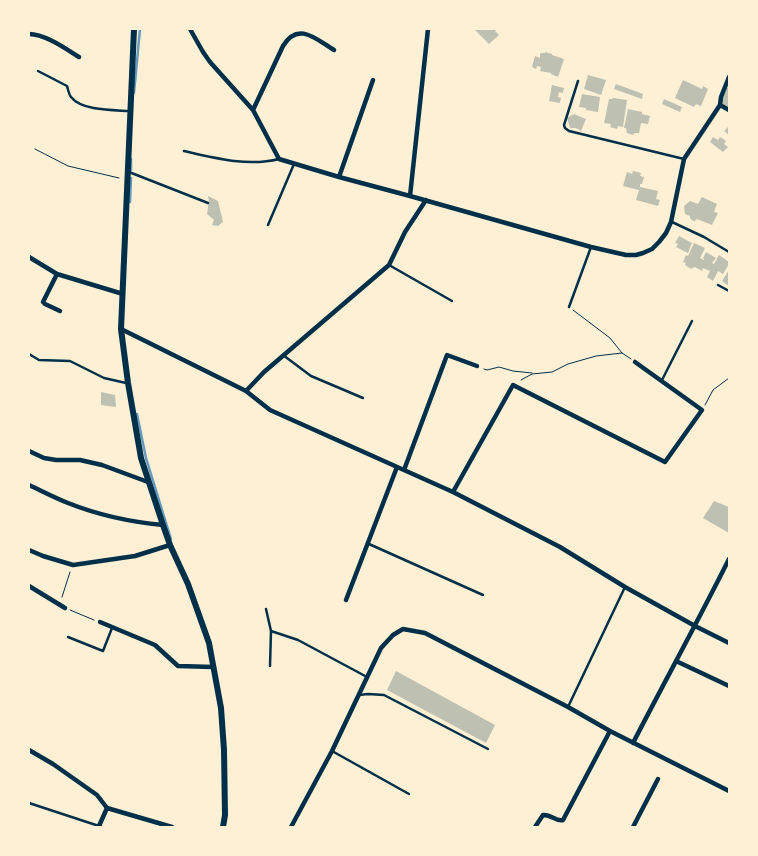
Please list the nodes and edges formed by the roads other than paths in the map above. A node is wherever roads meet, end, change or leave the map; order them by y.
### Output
1 (134, 29) edge
2 (190, 29) edge
3 (428, 29) edge
4 (29, 34) edge
5 (334, 50) dead end
6 (79, 57) dead end
7 (38, 70) dead end
8 (729, 77) edge
9 (373, 80) dead end
10 (578, 81) dead end
11 (720, 106) junction
12 (253, 110) junction
13 (729, 110) edge
14 (131, 111) junction
15 (184, 151) dead end
16 (279, 159) junction
17 (684, 160) junction
18 (294, 164) junction
19 (128, 172) junction
20 (339, 177) junction
21 (410, 196) junction
22 (426, 200) junction
23 (208, 203) dead end
24 (671, 222) junction
25 (268, 225) dead end
26 (591, 247) junction
27 (729, 252) edge
28 (29, 257) edge
29 (389, 265) junction
30 (57, 274) junction
31 (718, 284) dead end
32 (729, 290) edge
33 (123, 294) junction
34 (452, 301) dead end
35 (569, 307) road end
36 (60, 311) dead end
37 (692, 321) dead end
38 (121, 329) junction
39 (29, 354) edge
40 (283, 355) junction
41 (636, 362) road end
42 (477, 366) road end
43 (662, 380) junction
44 (128, 383) junction
45 (246, 391) junction
46 (363, 398) dead end
47 (29, 450) edge
48 (397, 467) junction
49 (404, 470) junction
50 (148, 482) junction
51 (29, 485) edge
52 (453, 492) junction
53 (163, 526) junction
54 (367, 544) junction
55 (170, 545) junction
56 (29, 550) edge
57 (729, 559) edge
58 (29, 586) edge
59 (625, 588) junction
60 (483, 595) dead end
61 (346, 600) dead end
62 (65, 608) road end
63 (266, 609) dead end
64 (100, 622) road end
65 (695, 626) junction
66 (112, 628) junction
67 (270, 631) junction
68 (68, 637) dead end
69 (729, 643) edge
70 (676, 660) junction
71 (270, 666) dead end
72 (213, 667) junction
73 (367, 677) junction
74 (729, 686) edge
75 (359, 695) junction
76 (568, 708) junction
77 (610, 731) junction
78 (633, 743) junction
79 (488, 749) dead end
80 (29, 750) edge
81 (332, 751) junction
82 (658, 779) dead end
83 (729, 791) edge
84 (409, 794) dead end
85 (29, 803) edge
86 (107, 808) junction
87 (101, 827) edge
88 (172, 827) edge
89 (223, 827) edge
90 (291, 827) edge
91 (535, 827) edge
92 (633, 827) edge

1 - 14 main road
2 - 12 street
3 - 21 street
4 - 6 street
5 - 12 street
7 - 14 lane
8 - 11 street
9 - 20 street
10 - 17 lane
11 - 13 street
11 - 17 street
12 - 16 street
14 - 19 main road
15 - 16 lane
16 - 18 street
17 - 24 street
18 - 20 street
18 - 25 lane
19 - 23 lane
19 - 33 main road
20 - 21 street
21 - 22 street
22 - 26 street
22 - 29 street
24 - 26 street
24 - 27 lane
26 - 35 lane
28 - 30 street
29 - 34 lane
29 - 40 street
30 - 33 street
30 - 36 street
31 - 32 lane
33 - 38 main road
37 - 43 lane
38 - 44 main road
38 - 45 street
39 - 44 lane
40 - 45 street
40 - 46 lane
41 - 43 street
42 - 49 street
43 - 52 street
44 - 50 main road
45 - 48 street
47 - 50 street
48 - 49 street
48 - 54 street
49 - 52 street
50 - 53 main road
51 - 53 street
52 - 59 street
53 - 55 main road
54 - 60 lane
54 - 61 street
55 - 56 street
55 - 72 main road
57 - 65 street
58 - 62 street
59 - 65 street
59 - 76 lane
63 - 67 lane
64 - 66 street
65 - 69 street
65 - 70 street
66 - 68 lane
66 - 72 street
67 - 71 lane
67 - 73 lane
70 - 74 street
70 - 78 street
72 - 89 main road
73 - 75 street
73 - 76 street
75 - 79 lane
75 - 81 street
76 - 77 street
77 - 78 street
77 - 91 street
78 - 83 street
80 - 86 street
81 - 84 lane
81 - 90 street
82 - 92 street
85 - 87 lane
86 - 87 street
86 - 88 street

